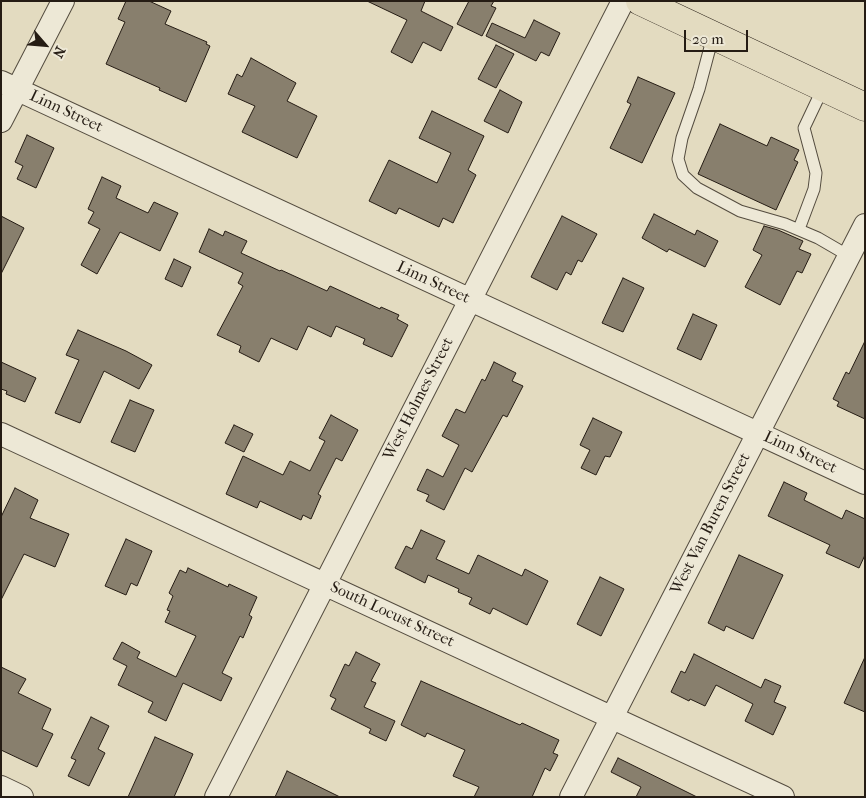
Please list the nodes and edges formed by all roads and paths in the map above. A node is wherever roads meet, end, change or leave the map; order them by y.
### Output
1 (63, 1) edge
2 (623, 1) edge
3 (640, 1) edge
4 (713, 36) junction
5 (9, 86) edge
6 (823, 88) junction
7 (865, 107) edge
8 (1, 121) edge
9 (865, 225) edge
10 (799, 229) junction
11 (849, 256) junction
12 (470, 300) junction
13 (1, 434) edge
14 (758, 434) junction
15 (865, 483) edge
16 (324, 584) junction
17 (612, 717) junction
18 (1, 787) edge
19 (22, 797) edge
20 (216, 797) edge
21 (572, 797) edge
22 (783, 797) edge

1 - 5 street
2 - 12 street, West Holmes Street
3 - 4 main road
4 - 6 main road
4 - 10 lane
5 - 8 street
5 - 12 street, Linn Street
6 - 7 main road
6 - 10 lane
9 - 11 street, West Van Buren Street
10 - 11 lane
11 - 14 street, West Van Buren Street
12 - 14 street, Linn Street
12 - 16 street, West Holmes Street
13 - 16 street, South Locust Street
14 - 15 street, Linn Street
14 - 17 street, West Van Buren Street
16 - 17 street, South Locust Street
16 - 20 street, West Holmes Street
17 - 21 street, West Van Buren Street
17 - 22 street, South Locust Street
18 - 19 street

